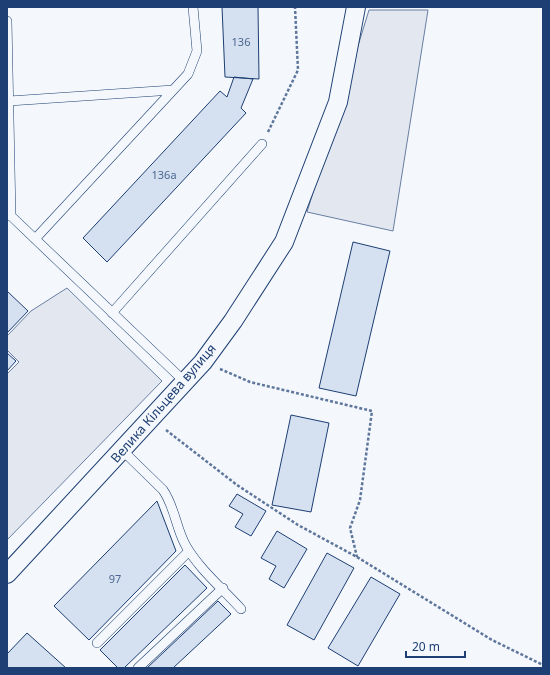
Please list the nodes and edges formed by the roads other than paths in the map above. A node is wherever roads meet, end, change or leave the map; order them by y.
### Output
1 (193, 7) edge
2 (356, 7) edge
3 (7, 21) edge
4 (173, 90) junction
5 (9, 101) junction
6 (262, 144) road end
7 (9, 216) edge
8 (35, 238) junction
9 (112, 312) junction
10 (185, 382) junction
11 (122, 450) junction
12 (189, 551) junction
13 (7, 574) edge
14 (223, 588) junction
15 (240, 609) dead end
16 (96, 643) dead end
17 (138, 668) edge

1 - 4 lane
2 - 10 street, Велика Кільцева вулиця
3 - 5 lane
4 - 5 lane
4 - 8 lane
5 - 7 lane
6 - 9 lane
7 - 8 lane
8 - 9 lane
9 - 10 lane
10 - 11 street, Велика Кільцева вулиця
11 - 12 lane
11 - 13 street, Велика Кільцева вулиця
12 - 14 lane
12 - 16 lane
14 - 15 lane
14 - 17 lane

